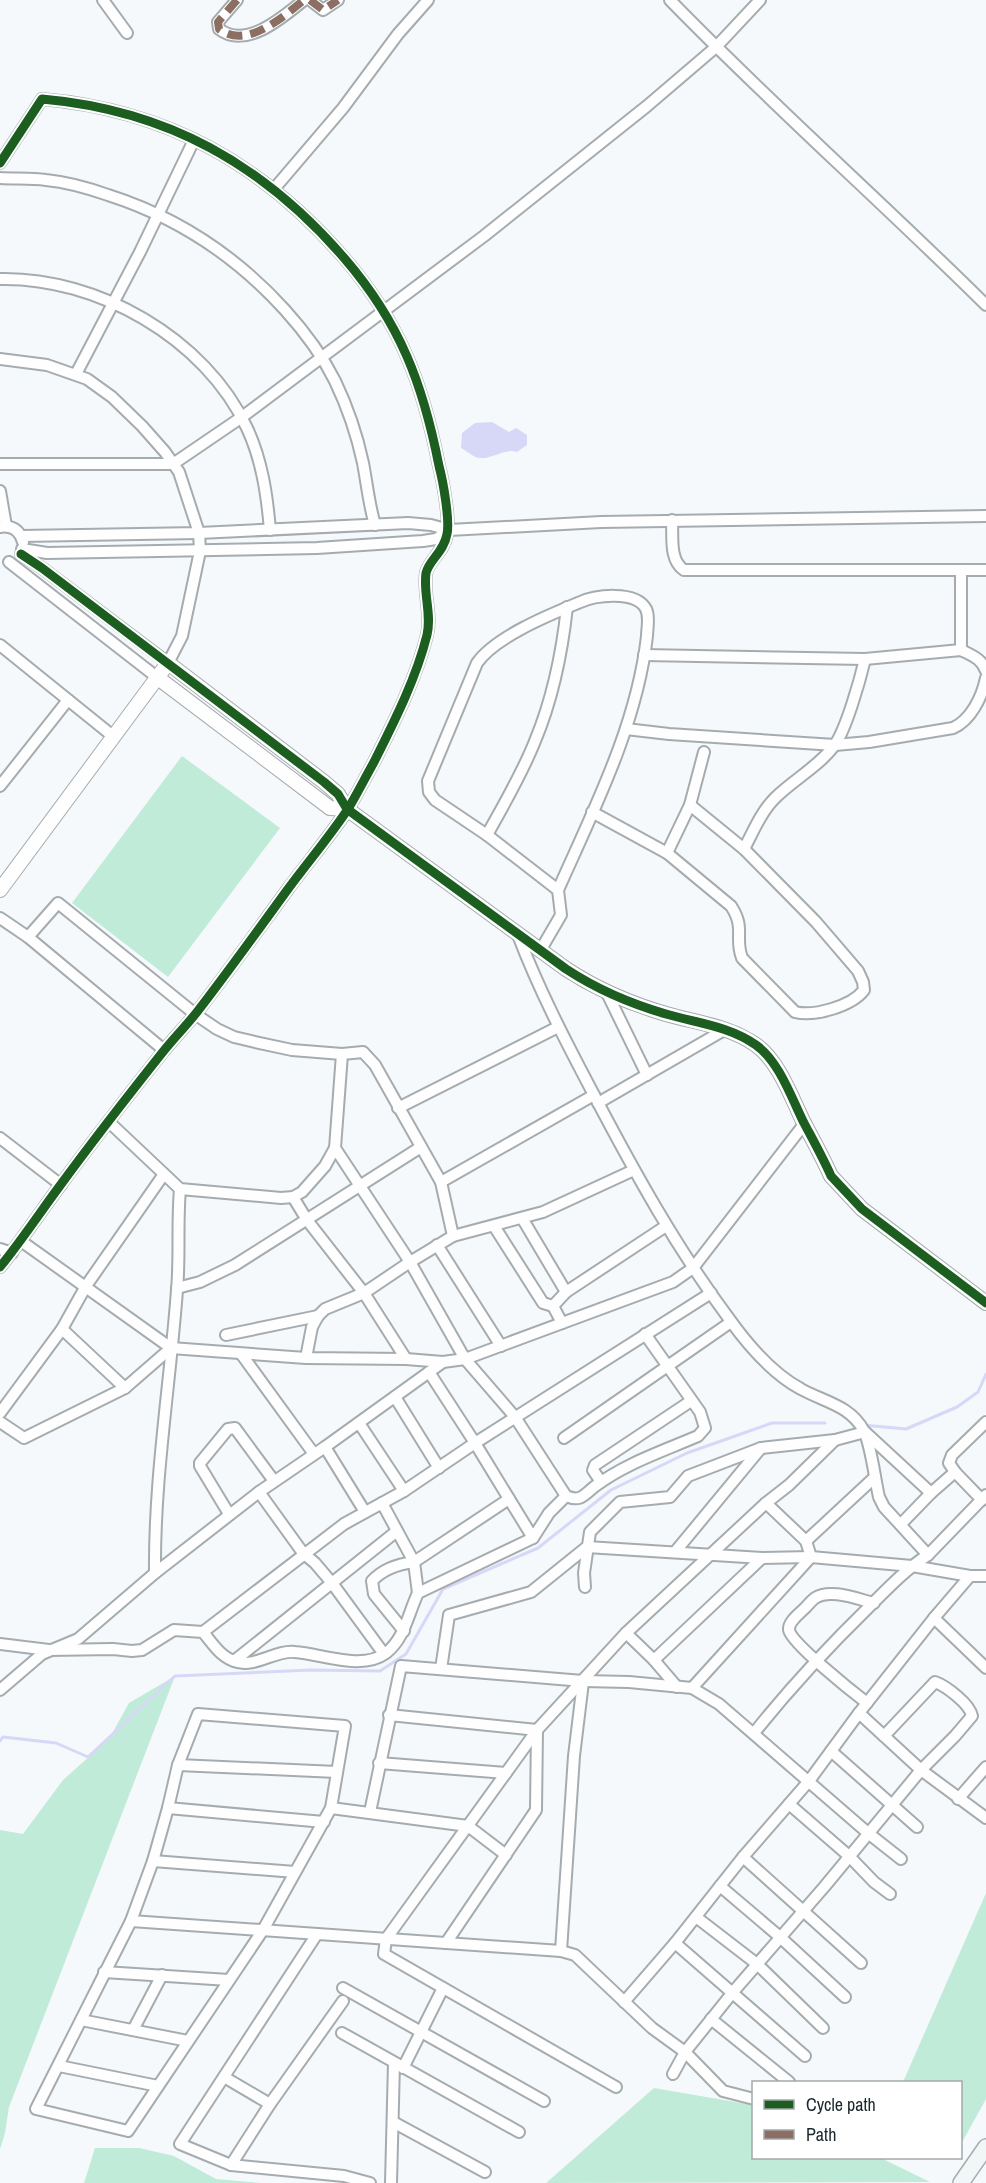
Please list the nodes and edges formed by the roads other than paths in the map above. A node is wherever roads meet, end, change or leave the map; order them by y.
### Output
1 (103, 0) edge
2 (237, 0) edge
3 (304, 0) edge
4 (310, 0) edge
5 (338, 0) edge
6 (428, 0) edge
7 (670, 0) edge
8 (760, 0) edge
9 (127, 33) dead end
10 (716, 46) junction
11 (194, 140) junction
12 (0, 163) edge
13 (0, 178) edge
14 (274, 189) junction
15 (159, 214) junction
16 (0, 279) edge
17 (114, 302) junction
18 (986, 305) edge
19 (384, 311) junction
20 (321, 357) junction
21 (0, 359) edge
22 (76, 374) junction
23 (242, 417) junction
24 (0, 464) edge
25 (173, 464) junction
26 (0, 491) edge
27 (986, 516) edge
28 (672, 520) junction
29 (375, 525) junction
30 (3, 527) edge
31 (270, 530) junction
32 (448, 530) junction
33 (199, 533) junction
34 (21, 536) junction
35 (200, 551) junction
36 (22, 552) junction
37 (46, 554) junction
38 (4, 562) edge
39 (42, 568) junction
40 (961, 570) junction
41 (986, 570) edge
42 (567, 607) junction
43 (0, 645) edge
44 (962, 650) junction
45 (644, 655) junction
46 (865, 659) junction
47 (168, 663) junction
48 (986, 671) edge
49 (158, 678) junction
50 (986, 678) edge
51 (68, 700) junction
52 (626, 729) junction
53 (114, 737) junction
54 (835, 745) junction
55 (704, 752) dead end
56 (0, 786) edge
57 (690, 805) junction
58 (347, 809) junction
59 (592, 812) junction
60 (487, 836) junction
61 (744, 849) junction
62 (667, 853) junction
63 (0, 890) edge
64 (558, 890) junction
65 (0, 918) edge
66 (518, 935) junction
67 (28, 937) junction
68 (540, 951) junction
69 (607, 993) junction
70 (195, 1014) junction
71 (558, 1027) junction
72 (726, 1029) junction
73 (164, 1050) junction
74 (342, 1054) junction
75 (647, 1075) junction
76 (596, 1099) junction
77 (398, 1108) junction
78 (109, 1122) junction
79 (805, 1123) junction
80 (0, 1138) edge
81 (421, 1147) junction
82 (335, 1149) junction
83 (634, 1170) junction
84 (164, 1174) junction
85 (441, 1182) junction
86 (60, 1185) junction
87 (360, 1185) junction
88 (180, 1189) junction
89 (293, 1197) junction
90 (522, 1218) junction
91 (307, 1220) junction
92 (494, 1226) junction
93 (666, 1226) junction
94 (453, 1236) junction
95 (21, 1240) junction
96 (437, 1245) junction
97 (0, 1249) edge
98 (12, 1253) junction
99 (410, 1262) junction
100 (0, 1267) edge
101 (693, 1268) junction
102 (86, 1286) junction
103 (177, 1287) junction
104 (566, 1292) junction
105 (364, 1293) junction
106 (711, 1293) junction
107 (986, 1303) edge
108 (553, 1306) junction
109 (318, 1316) junction
110 (731, 1322) junction
111 (562, 1323) junction
112 (62, 1329) junction
113 (645, 1334) junction
114 (226, 1335) dead end
115 (501, 1346) junction
116 (171, 1348) junction
117 (242, 1355) junction
118 (306, 1358) junction
119 (406, 1359) junction
120 (465, 1359) junction
121 (443, 1362) junction
122 (667, 1368) junction
123 (429, 1372) junction
124 (126, 1388) junction
125 (395, 1397) junction
126 (691, 1401) junction
127 (0, 1413) edge
128 (515, 1418) junction
129 (0, 1422) edge
130 (986, 1422) edge
131 (359, 1423) junction
132 (865, 1432) junction
133 (564, 1438) dead end
134 (835, 1440) junction
135 (475, 1443) junction
136 (325, 1447) junction
137 (761, 1448) junction
138 (314, 1454) junction
139 (439, 1468) junction
140 (955, 1472) junction
141 (875, 1477) junction
142 (274, 1481) junction
143 (601, 1482) junction
144 (404, 1491) junction
145 (259, 1492) junction
146 (931, 1493) junction
147 (566, 1496) junction
148 (984, 1497) edge
149 (509, 1499) junction
150 (382, 1503) junction
151 (766, 1503) junction
152 (365, 1512) junction
153 (230, 1514) junction
154 (901, 1524) junction
155 (397, 1531) junction
156 (533, 1538) junction
157 (806, 1541) junction
158 (587, 1547) junction
159 (675, 1552) junction
160 (303, 1553) junction
161 (709, 1555) junction
162 (928, 1555) junction
163 (811, 1557) junction
164 (762, 1558) junction
165 (414, 1562) junction
166 (912, 1566) junction
167 (155, 1574) junction
168 (970, 1576) junction
169 (986, 1576) edge
170 (332, 1583) junction
171 (585, 1587) dead end
172 (418, 1593) junction
173 (874, 1603) junction
174 (934, 1618) junction
175 (404, 1631) junction
176 (203, 1632) junction
177 (626, 1633) junction
178 (0, 1644) edge
179 (49, 1650) junction
180 (384, 1654) junction
181 (654, 1660) junction
182 (234, 1661) junction
183 (817, 1661) junction
184 (986, 1668) edge
185 (441, 1670) junction
186 (583, 1682) junction
187 (677, 1687) junction
188 (692, 1688) junction
189 (0, 1690) edge
190 (867, 1703) junction
191 (859, 1713) junction
192 (389, 1715) junction
193 (537, 1730) junction
194 (754, 1733) junction
195 (884, 1736) junction
196 (831, 1751) junction
197 (379, 1763) junction
198 (178, 1765) junction
199 (986, 1767) edge
200 (921, 1770) junction
201 (337, 1772) junction
202 (506, 1773) junction
203 (809, 1781) junction
204 (958, 1798) junction
205 (789, 1804) junction
206 (892, 1805) junction
207 (168, 1808) junction
208 (331, 1808) junction
209 (370, 1812) junction
210 (986, 1818) edge
211 (324, 1822) junction
212 (468, 1826) junction
213 (917, 1827) dead end
214 (868, 1833) junction
215 (506, 1855) junction
216 (743, 1857) junction
217 (849, 1857) junction
218 (901, 1859) dead end
219 (153, 1861) junction
220 (295, 1872) junction
221 (720, 1886) junction
222 (890, 1894) dead end
223 (803, 1911) junction
224 (696, 1917) junction
225 (131, 1921) junction
226 (263, 1930) junction
227 (317, 1934) junction
228 (780, 1937) junction
229 (386, 1938) junction
230 (446, 1943) junction
231 (675, 1943) junction
232 (561, 1951) junction
233 (861, 1963) dead end
234 (757, 1964) junction
235 (104, 1972) junction
236 (162, 1975) junction
237 (229, 1980) junction
238 (343, 1988) dead end
239 (443, 1988) junction
240 (733, 1992) junction
241 (846, 1997) dead end
242 (343, 2001) dead end
243 (624, 2001) junction
244 (711, 2019) junction
245 (81, 2020) junction
246 (823, 2028) dead end
247 (133, 2030) junction
248 (421, 2032) junction
249 (342, 2033) dead end
250 (188, 2041) junction
251 (685, 2052) junction
252 (805, 2056) dead end
253 (59, 2066) junction
254 (399, 2066) junction
255 (673, 2074) dead end
256 (224, 2077) junction
257 (788, 2081) edge
258 (158, 2086) junction
259 (616, 2087) dead end
260 (752, 2099) edge
261 (544, 2100) dead end
262 (270, 2104) junction
263 (393, 2122) junction
264 (519, 2132) dead end
265 (986, 2147) edge
266 (231, 2165) junction
267 (485, 2172) dead end
268 (370, 2183) edge
269 (391, 2183) edge
270 (961, 2183) edge

1 - 9 street
2 - 3 street
4 - 5 street
6 - 14 street
7 - 10 street
8 - 10 street
10 - 18 street
10 - 19 street
11 - 12 street
11 - 14 street
11 - 15 street
13 - 15 street
14 - 19 street
15 - 17 street
15 - 20 street
16 - 17 street
17 - 22 street
17 - 23 street
19 - 20 street
19 - 32 street
20 - 23 street
20 - 29 street
21 - 22 street
22 - 25 street
23 - 25 street
23 - 31 street
24 - 25 street
25 - 33 street
26 - 30 street
27 - 28 street
28 - 32 street
28 - 40 street
29 - 31 street
29 - 32 street
30 - 34 street
31 - 33 street
32 - 35 street
32 - 58 street
33 - 34 street
33 - 35 street
34 - 36 street
35 - 37 street
35 - 47 street
36 - 37 street
36 - 38 street
36 - 39 street
37 - 39 street
38 - 49 street
39 - 47 street
40 - 41 street
40 - 44 street
42 - 45 street
42 - 60 street
42 - 60 street
43 - 51 street
44 - 46 street
44 - 48 street
45 - 46 street
45 - 52 street
46 - 54 street
47 - 49 street
47 - 58 street
49 - 53 street
49 - 58 street
50 - 54 street
51 - 53 street
51 - 56 street
52 - 54 street
52 - 59 street
53 - 63 street
54 - 61 street
55 - 57 street
57 - 61 street
57 - 62 street
58 - 66 street
58 - 70 street
59 - 62 street
59 - 64 street
60 - 64 street
61 - 62 street
64 - 68 street
65 - 67 street
66 - 68 street
66 - 71 street
67 - 70 street
67 - 73 street
68 - 69 street
69 - 72 street
69 - 75 street
70 - 73 street
70 - 74 street
71 - 76 street
71 - 77 street
72 - 75 street
72 - 79 street
73 - 78 street
74 - 77 street
74 - 82 street
75 - 76 street
76 - 83 street
76 - 85 street
77 - 81 street
78 - 84 street
78 - 86 street
79 - 101 street
79 - 107 street
80 - 86 street
81 - 85 street
81 - 87 street
82 - 87 street
82 - 89 street
83 - 90 street
83 - 93 street
84 - 88 street
84 - 102 street
85 - 94 street
86 - 95 street
87 - 91 street
87 - 99 street
88 - 89 street
88 - 103 street
89 - 91 street
90 - 92 street
90 - 104 street
91 - 103 street
91 - 105 street
92 - 94 street
92 - 108 street
93 - 101 street
93 - 104 street
94 - 96 street
95 - 98 street
95 - 102 street
96 - 99 street
96 - 115 street
97 - 98 street
98 - 100 street
99 - 105 street
99 - 120 street
101 - 106 street
101 - 111 street
102 - 112 street
102 - 116 street
103 - 116 street
104 - 108 street
105 - 109 street
105 - 119 street
106 - 110 street
106 - 113 street
108 - 111 street
109 - 114 street
109 - 118 street
110 - 122 street
110 - 132 street
111 - 115 street
112 - 124 street
112 - 127 street
113 - 122 street
113 - 128 street
115 - 120 street
116 - 117 street
116 - 124 street
116 - 167 street
117 - 118 street
117 - 138 street
118 - 119 street
119 - 121 street
120 - 121 street
120 - 128 street
121 - 123 street
122 - 126 street
122 - 133 street
123 - 125 street
123 - 135 street
124 - 129 street
125 - 131 street
125 - 139 street
126 - 143 street
126 - 143 street
128 - 135 street
128 - 147 street
130 - 140 street
131 - 136 street
131 - 144 street
132 - 134 street
132 - 141 street
132 - 146 street
134 - 137 street
134 - 151 street
135 - 139 street
135 - 149 street
136 - 138 street
136 - 152 street
137 - 158 street
137 - 159 street
138 - 142 street
139 - 144 street
140 - 146 street
140 - 148 street
141 - 154 street
141 - 157 street
142 - 145 street
142 - 153 street
143 - 147 street
144 - 150 street
145 - 153 street
145 - 160 street
146 - 154 street
147 - 156 street
148 - 162 street
149 - 156 street
149 - 165 street
150 - 152 street
150 - 155 street
151 - 157 street
151 - 161 street
152 - 160 street
153 - 167 street
154 - 162 street
155 - 165 street
155 - 170 street
156 - 172 street
157 - 163 street
158 - 159 street
158 - 171 street
158 - 185 street
159 - 161 street
160 - 170 street
160 - 176 street
161 - 164 street
161 - 177 street
162 - 166 street
163 - 164 street
163 - 166 street
163 - 188 street
164 - 181 street
165 - 172 street
165 - 175 street
166 - 168 street
166 - 173 street
167 - 179 street
168 - 169 street
168 - 174 street
170 - 180 street
170 - 182 street
172 - 175 street
173 - 183 street
173 - 183 street
174 - 184 street
174 - 190 street
175 - 180 street
176 - 179 street
176 - 182 street
177 - 181 street
177 - 186 street
178 - 179 street
179 - 189 street
180 - 182 street
181 - 187 street
183 - 190 street
183 - 194 street
185 - 186 street
185 - 192 street
186 - 187 street
186 - 193 street
186 - 232 street
187 - 188 street
188 - 194 street
190 - 191 street
191 - 195 street
191 - 196 street
192 - 193 street
192 - 197 street
193 - 202 street
193 - 215 street
194 - 203 street
195 - 200 street
195 - 200 street
196 - 203 street
196 - 206 street
197 - 202 street
197 - 209 street
198 - 201 street
198 - 201 street
198 - 207 street
199 - 204 street
200 - 204 street
200 - 206 street
201 - 208 street
202 - 212 street
203 - 205 street
203 - 214 street
204 - 210 street
205 - 216 street
205 - 217 street
206 - 213 street
206 - 214 street
207 - 211 street
207 - 219 street
208 - 209 street
208 - 211 street
209 - 212 street
211 - 220 street
212 - 215 street
212 - 229 street
214 - 217 street
214 - 218 street
215 - 230 street
216 - 221 street
216 - 223 street
217 - 222 street
217 - 223 street
219 - 220 street
219 - 225 street
220 - 226 street
221 - 224 street
221 - 228 street
223 - 228 street
223 - 233 street
224 - 231 street
224 - 234 street
225 - 226 street
225 - 235 street
226 - 227 street
226 - 237 street
227 - 229 street
227 - 256 street
228 - 234 street
228 - 241 street
229 - 230 street
229 - 239 street
230 - 232 street
231 - 240 street
231 - 243 street
232 - 243 street
234 - 240 street
234 - 246 street
235 - 236 street
235 - 245 street
236 - 237 street
236 - 247 street
237 - 250 street
238 - 248 street
239 - 248 street
239 - 259 street
240 - 244 street
240 - 252 street
242 - 262 street
243 - 251 street
244 - 251 street
244 - 257 street
245 - 247 street
245 - 253 street
247 - 250 street
248 - 254 street
248 - 261 street
249 - 254 street
250 - 258 street
251 - 255 street
251 - 260 street
253 - 258 street
253 - 258 street
254 - 263 street
254 - 264 street
256 - 262 street
256 - 266 street
262 - 266 street
263 - 267 street
263 - 269 street
265 - 270 main road
266 - 268 street

